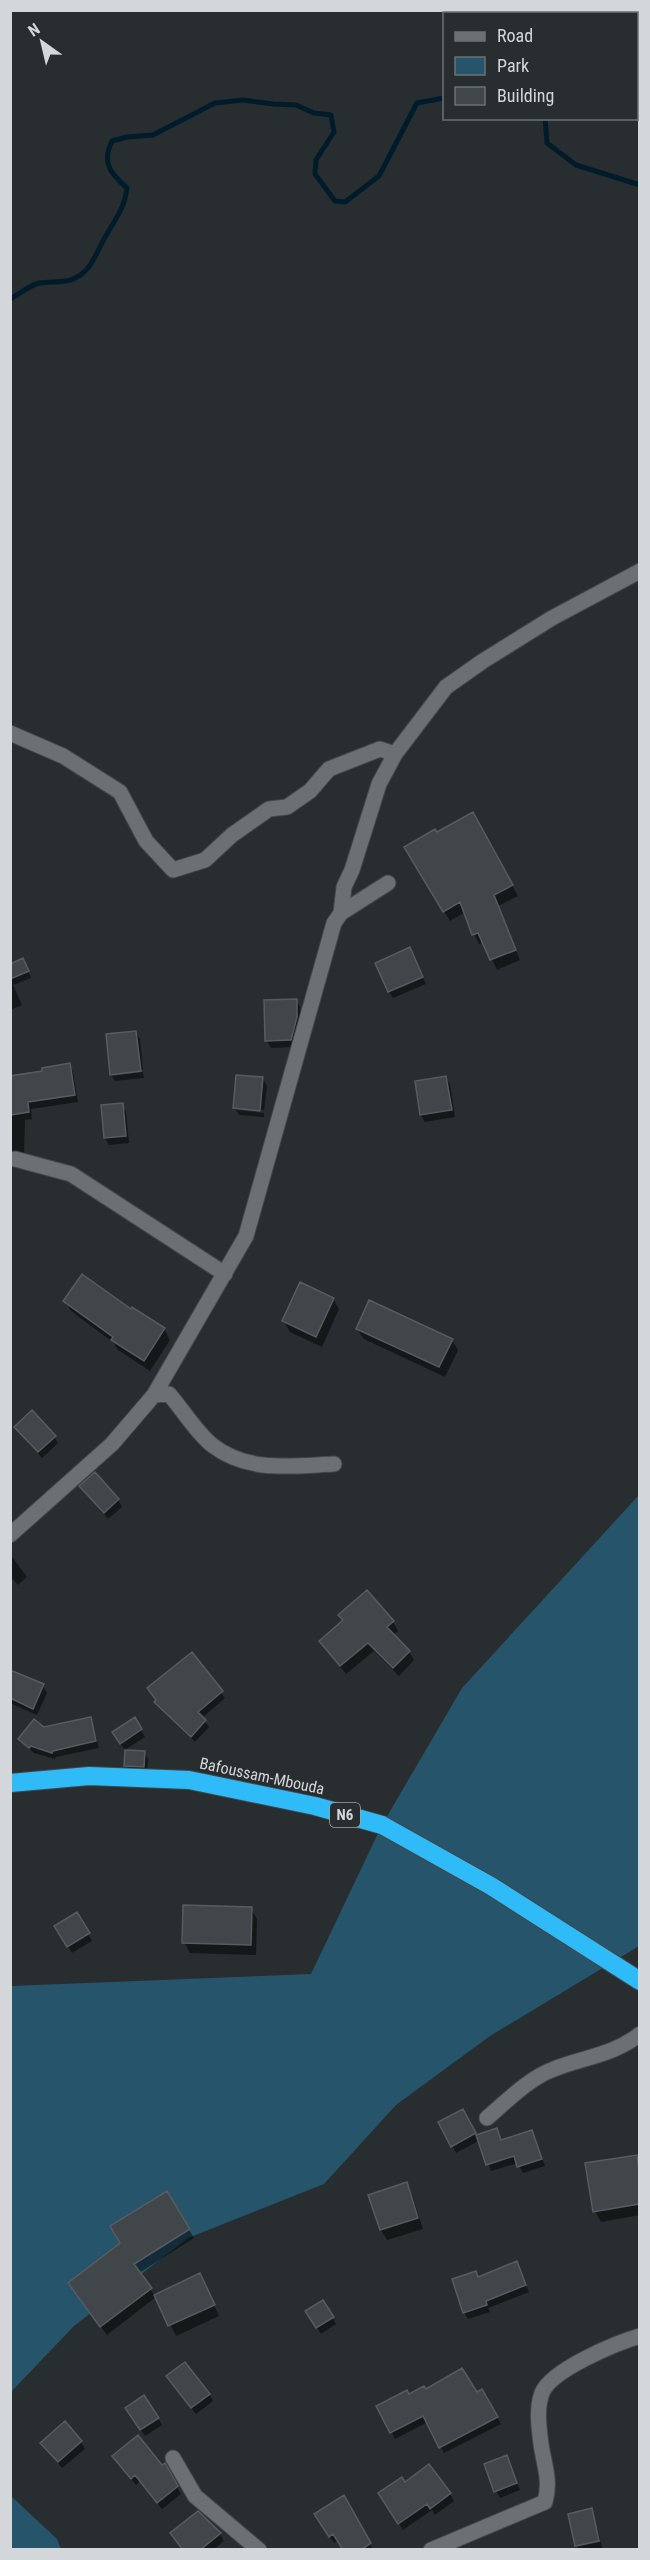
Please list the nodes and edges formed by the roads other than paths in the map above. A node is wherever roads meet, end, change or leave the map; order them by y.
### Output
1 (639, 571) edge
2 (10, 733) edge
3 (394, 754) junction
4 (388, 883) dead end
5 (341, 913) junction
6 (15, 1159) dead end
7 (225, 1274) junction
8 (154, 1395) junction
9 (334, 1464) dead end
10 (10, 1535) edge
11 (10, 1784) edge
12 (639, 1981) edge
13 (639, 2034) edge
14 (487, 2118) dead end
15 (639, 2336) edge
16 (173, 2458) dead end
17 (260, 2550) edge
18 (431, 2550) edge

1 - 3 street
2 - 3 street
3 - 5 street
4 - 5 street
5 - 7 street
6 - 7 street
7 - 8 street
8 - 9 street
8 - 10 street
11 - 12 highway, Bafoussam-Mbouda / N6
13 - 14 street
15 - 18 street
16 - 17 street

